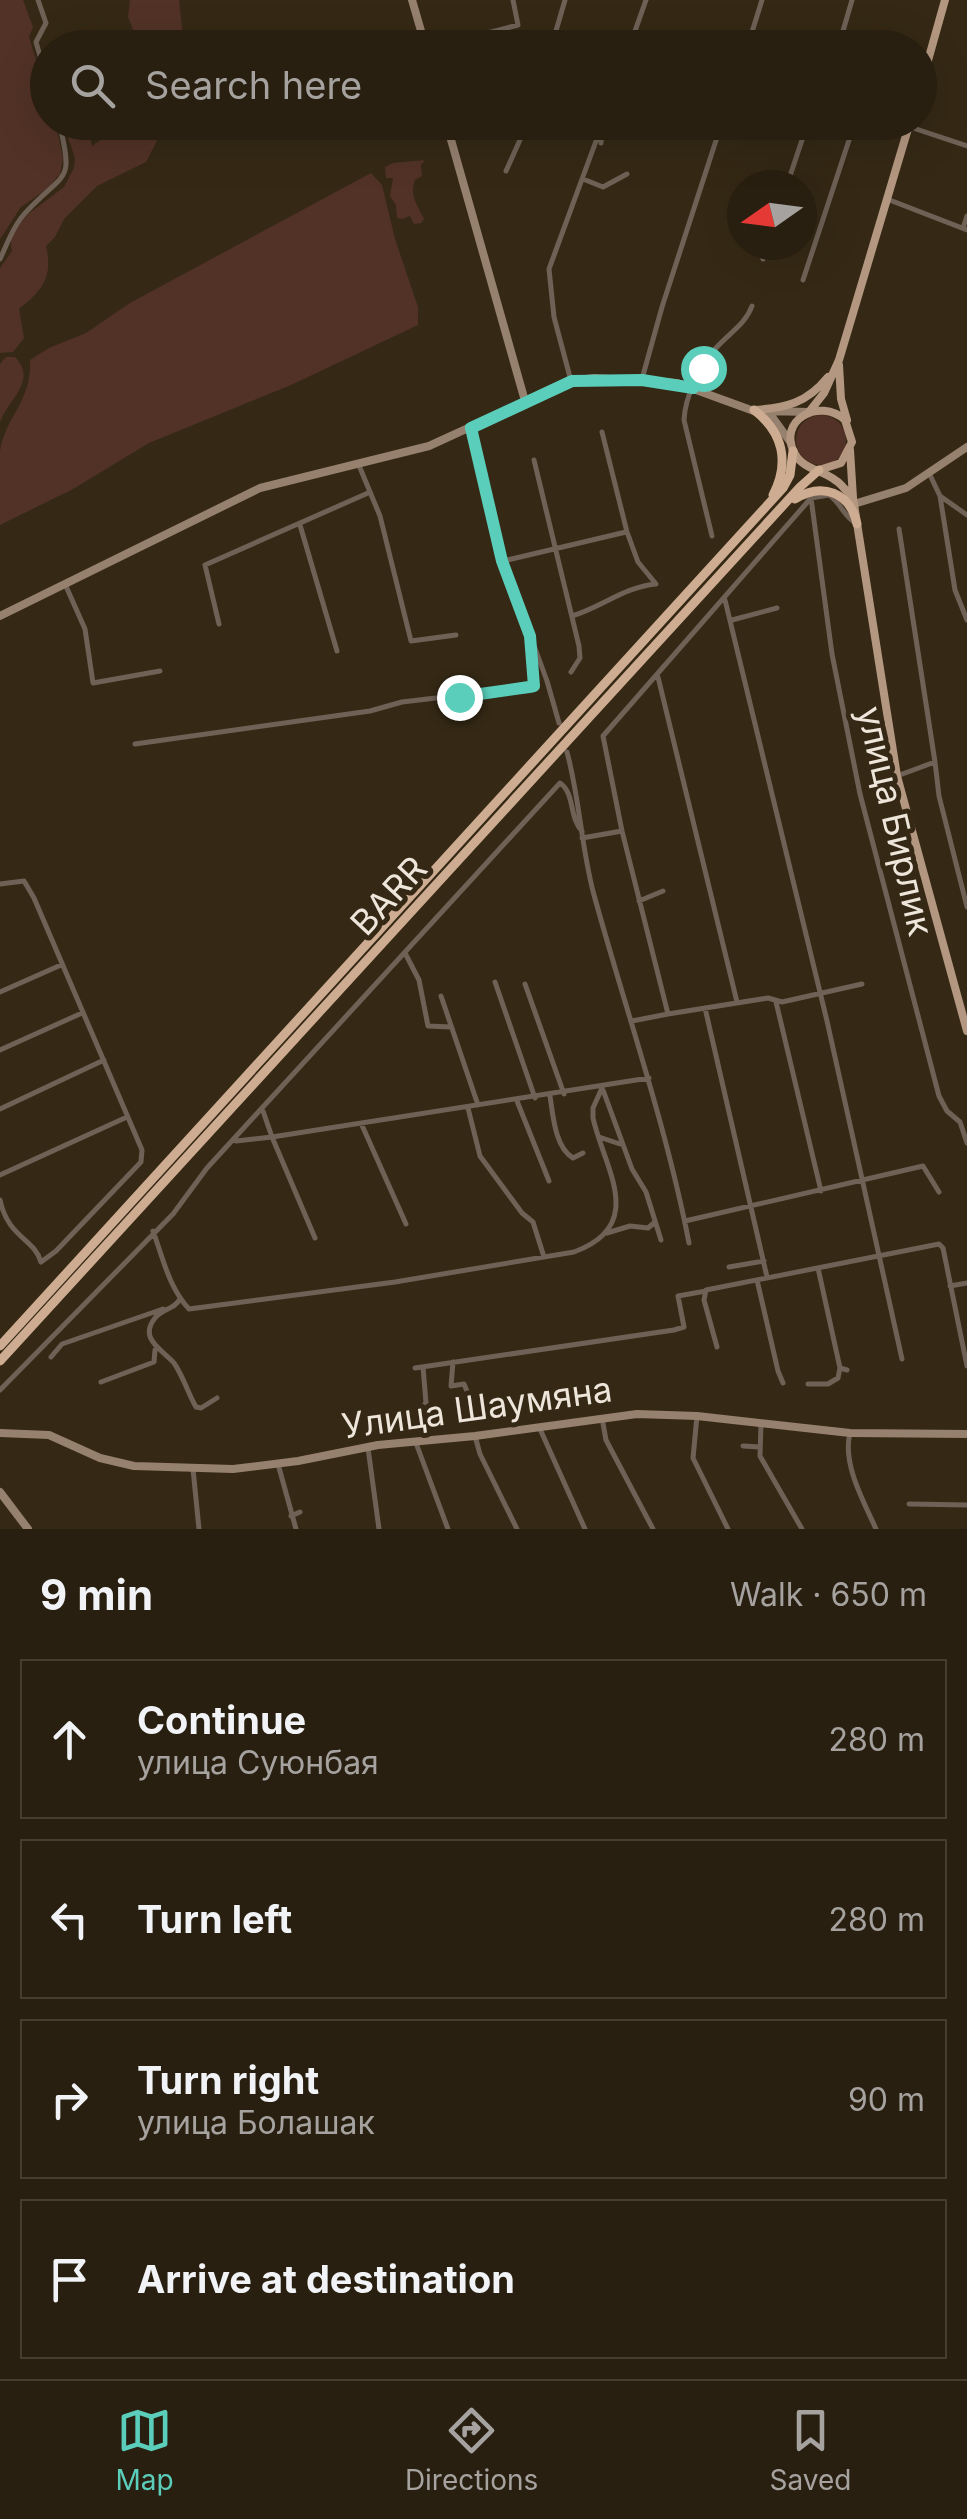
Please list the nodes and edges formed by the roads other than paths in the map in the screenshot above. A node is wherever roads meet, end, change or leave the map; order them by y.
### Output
1 (38, 0) edge
2 (412, 0) edge
3 (513, 0) edge
4 (565, 0) edge
5 (646, 0) edge
6 (762, 0) edge
7 (852, 0) edge
8 (945, 0) edge
9 (42, 30) edge
10 (422, 30) edge
11 (496, 30) edge
12 (557, 30) edge
13 (635, 30) edge
14 (753, 30) edge
15 (843, 30) edge
16 (937, 30) edge
17 (937, 135) edge
18 (63, 140) edge
19 (451, 140) edge
20 (520, 140) edge
21 (597, 140) edge
22 (601, 140) edge
23 (716, 140) edge
24 (802, 140) edge
25 (850, 140) edge
26 (905, 140) edge
27 (601, 144) dead end
28 (967, 146) edge
29 (793, 170) edge
30 (506, 171) dead end
31 (627, 174) dead end
32 (583, 179) junction
33 (887, 199) junction
34 (967, 216) edge
35 (965, 229) edge
36 (0, 259) edge
37 (803, 280) dead end
38 (752, 306) dead end
39 (839, 360) junction
40 (642, 380) junction
41 (572, 381) junction
42 (693, 388) junction
43 (525, 401) junction
44 (754, 410) junction
45 (809, 412) junction
46 (849, 426) junction
47 (471, 428) junction
48 (602, 432) dead end
49 (967, 447) edge
50 (792, 448) junction
51 (850, 450) junction
52 (534, 460) dead end
53 (358, 463) junction
54 (820, 470) junction
55 (930, 474) junction
56 (368, 493) junction
57 (940, 496) junction
58 (853, 497) junction
59 (811, 498) junction
60 (784, 506) junction
61 (763, 510) junction
62 (967, 515) edge
63 (857, 524) junction
64 (300, 525) junction
65 (898, 529) dead end
66 (627, 532) junction
67 (712, 536) dead end
68 (554, 548) junction
69 (502, 561) junction
70 (65, 584) junction
71 (725, 600) junction
72 (777, 608) dead end
73 (0, 616) edge
74 (572, 616) junction
75 (732, 620) junction
76 (967, 620) edge
77 (219, 624) dead end
78 (456, 635) dead end
79 (530, 636) junction
80 (336, 650) dead end
81 (160, 671) dead end
82 (572, 672) dead end
83 (658, 676) junction
84 (559, 723) dead end
85 (136, 744) dead end
86 (567, 752) dead end
87 (934, 762) junction
88 (897, 776) junction
89 (622, 831) junction
90 (582, 834) junction
91 (0, 884) edge
92 (663, 892) dead end
93 (639, 901) junction
94 (967, 907) edge
95 (405, 953) junction
96 (62, 964) junction
97 (495, 982) dead end
98 (525, 984) dead end
99 (862, 984) dead end
100 (0, 992) edge
101 (820, 994) junction
102 (441, 996) dead end
103 (737, 1002) junction
104 (776, 1002) junction
105 (705, 1008) junction
106 (82, 1013) junction
107 (668, 1014) junction
108 (632, 1022) junction
109 (451, 1027) junction
110 (967, 1031) edge
111 (0, 1050) edge
112 (104, 1060) junction
113 (648, 1078) junction
114 (602, 1089) junction
115 (564, 1094) junction
116 (550, 1096) junction
117 (536, 1098) junction
118 (517, 1100) junction
119 (478, 1105) junction
120 (468, 1106) junction
121 (0, 1109) edge
122 (263, 1110) junction
123 (126, 1117) junction
124 (964, 1121) edge
125 (361, 1124) junction
126 (272, 1137) junction
127 (599, 1137) junction
128 (233, 1141) junction
129 (967, 1143) edge
130 (622, 1145) junction
131 (583, 1153) dead end
132 (0, 1175) edge
133 (549, 1181) dead end
134 (863, 1181) junction
135 (821, 1191) junction
136 (939, 1192) dead end
137 (0, 1200) edge
138 (752, 1206) junction
139 (685, 1221) junction
140 (655, 1222) junction
141 (406, 1224) dead end
142 (153, 1231) junction
143 (604, 1234) junction
144 (315, 1238) dead end
145 (661, 1240) dead end
146 (690, 1243) dead end
147 (880, 1255) junction
148 (544, 1256) junction
149 (764, 1261) junction
150 (728, 1266) dead end
151 (818, 1268) junction
152 (768, 1277) junction
153 (757, 1280) junction
154 (967, 1283) edge
155 (950, 1286) junction
156 (706, 1290) junction
157 (180, 1299) junction
158 (171, 1308) junction
159 (0, 1346) edge
160 (155, 1347) junction
161 (717, 1347) dead end
162 (51, 1357) dead end
163 (902, 1359) dead end
164 (0, 1360) edge
165 (453, 1362) junction
166 (967, 1366) edge
167 (423, 1367) junction
168 (415, 1368) dead end
169 (101, 1382) dead end
170 (784, 1383) dead end
171 (808, 1384) dead end
172 (0, 1390) edge
173 (469, 1396) dead end
174 (217, 1398) dead end
175 (422, 1407) dead end
176 (697, 1416) junction
177 (602, 1418) junction
178 (760, 1424) junction
179 (539, 1426) junction
180 (0, 1433) edge
181 (850, 1433) junction
182 (967, 1434) edge
183 (475, 1436) junction
184 (416, 1442) junction
185 (743, 1446) dead end
186 (368, 1447) junction
187 (760, 1447) junction
188 (278, 1464) junction
189 (193, 1466) junction
190 (0, 1492) edge
191 (909, 1504) dead end
192 (967, 1505) edge
193 (300, 1512) dead end
194 (290, 1516) junction
195 (28, 1529) edge
196 (199, 1529) edge
197 (296, 1529) edge
198 (379, 1529) edge
199 (448, 1529) edge
200 (517, 1529) edge
201 (584, 1529) edge
202 (653, 1529) edge
203 (728, 1529) edge
204 (802, 1529) edge
205 (876, 1529) edge

1 - 9 street
2 - 10 street
3 - 11 street
4 - 12 street
5 - 13 street
6 - 14 street
7 - 15 street
8 - 16 main road
17 - 28 street
18 - 36 street
19 - 43 street
20 - 30 street
21 - 32 street
22 - 27 street
23 - 40 street
24 - 29 street
25 - 37 street
26 - 33 main road
31 - 32 street
32 - 41 street
33 - 35 street
33 - 39 main road
34 - 35 street
38 - 42 street
39 - 44 main road
39 - 45 main road
39 - 46 main road
40 - 41 street
40 - 42 street
41 - 43 street
42 - 44 street
42 - 67 street
43 - 47 street
44 - 45 street
44 - 50 street
44 - 61 highway
45 - 46 main road
45 - 50 main road
46 - 51 main road
47 - 53 street
47 - 69 street
48 - 66 street
49 - 55 street
50 - 54 main road
50 - 61 highway, BARR
51 - 54 main road
51 - 58 main road
52 - 68 street
53 - 56 street
53 - 70 street
54 - 58 main road
54 - 60 highway, BARR
55 - 57 street
55 - 58 street
56 - 64 street
56 - 78 street
57 - 62 street
57 - 76 street
58 - 63 main road
59 - 63 street
59 - 71 street
59 - 124 street, улица Бирлик
60 - 63 highway
60 - 164 highway, BARR
61 - 159 highway, BARR
63 - 88 main road
64 - 77 street
64 - 80 street
65 - 87 street
66 - 68 street
66 - 74 street
68 - 69 street
68 - 74 street
69 - 79 street
70 - 73 street
70 - 81 street
71 - 75 street
71 - 83 street
72 - 75 street
74 - 82 street
75 - 101 street
79 - 84 street
79 - 85 street
83 - 89 street
83 - 103 street
86 - 90 street
87 - 88 street
87 - 94 street
88 - 110 main road
89 - 90 street
89 - 93 street
90 - 95 street
90 - 108 street
91 - 96 street
92 - 93 street
93 - 107 street
95 - 109 street
95 - 122 street
96 - 100 street
96 - 106 street
97 - 117 street
98 - 115 street
99 - 101 street
101 - 104 street
101 - 134 street
102 - 109 street
103 - 104 street
103 - 105 street
104 - 135 street
105 - 107 street
105 - 138 street
106 - 111 street
106 - 112 street
107 - 108 street
108 - 113 street
109 - 119 street
112 - 121 street
112 - 123 street
113 - 114 street
113 - 139 street
114 - 115 street
114 - 127 street
114 - 130 street
115 - 116 street
116 - 117 street
116 - 131 street
117 - 118 street
118 - 119 street
118 - 133 street
119 - 120 street
120 - 125 street
120 - 148 street
122 - 126 street
122 - 128 street
123 - 132 street
123 - 137 street
124 - 129 street, улица Бирлик
125 - 126 street
125 - 141 street
126 - 128 street
126 - 144 street
127 - 130 street
127 - 143 street
128 - 142 street
130 - 140 street
134 - 135 street
134 - 136 street
134 - 147 street
135 - 138 street
138 - 139 street
138 - 149 street
139 - 146 street
140 - 143 street
140 - 145 street
142 - 157 street
142 - 172 street
143 - 148 street
147 - 151 street
147 - 155 street
147 - 163 street
148 - 157 street
149 - 150 street
149 - 152 street
151 - 152 street
151 - 171 street
152 - 153 street
153 - 156 street
153 - 170 street
154 - 155 street
155 - 166 street
156 - 161 street
156 - 165 street
157 - 158 street
158 - 160 street
158 - 162 street
160 - 169 street
160 - 174 street
165 - 167 street
165 - 173 street
167 - 168 street
167 - 175 street
176 - 177 street, Улица Шаумяна
176 - 178 street, Улица Шаумяна
176 - 203 street
177 - 179 street, Улица Шаумяна
177 - 202 street
178 - 181 street, Улица Шаумяна
178 - 187 street
179 - 183 street, Улица Шаумяна
179 - 201 street
180 - 189 street, Улица Шаумяна
181 - 182 street, Улица Шаумяна
181 - 205 street
183 - 184 street, Улица Шаумяна
183 - 200 street
184 - 186 street, Улица Шаумяна
184 - 199 street
185 - 187 street
186 - 188 street, Улица Шаумяна
186 - 198 street
187 - 204 street
188 - 189 street, Улица Шаумяна
188 - 194 street
189 - 196 street
190 - 195 street
191 - 192 street
193 - 194 street
194 - 197 street

